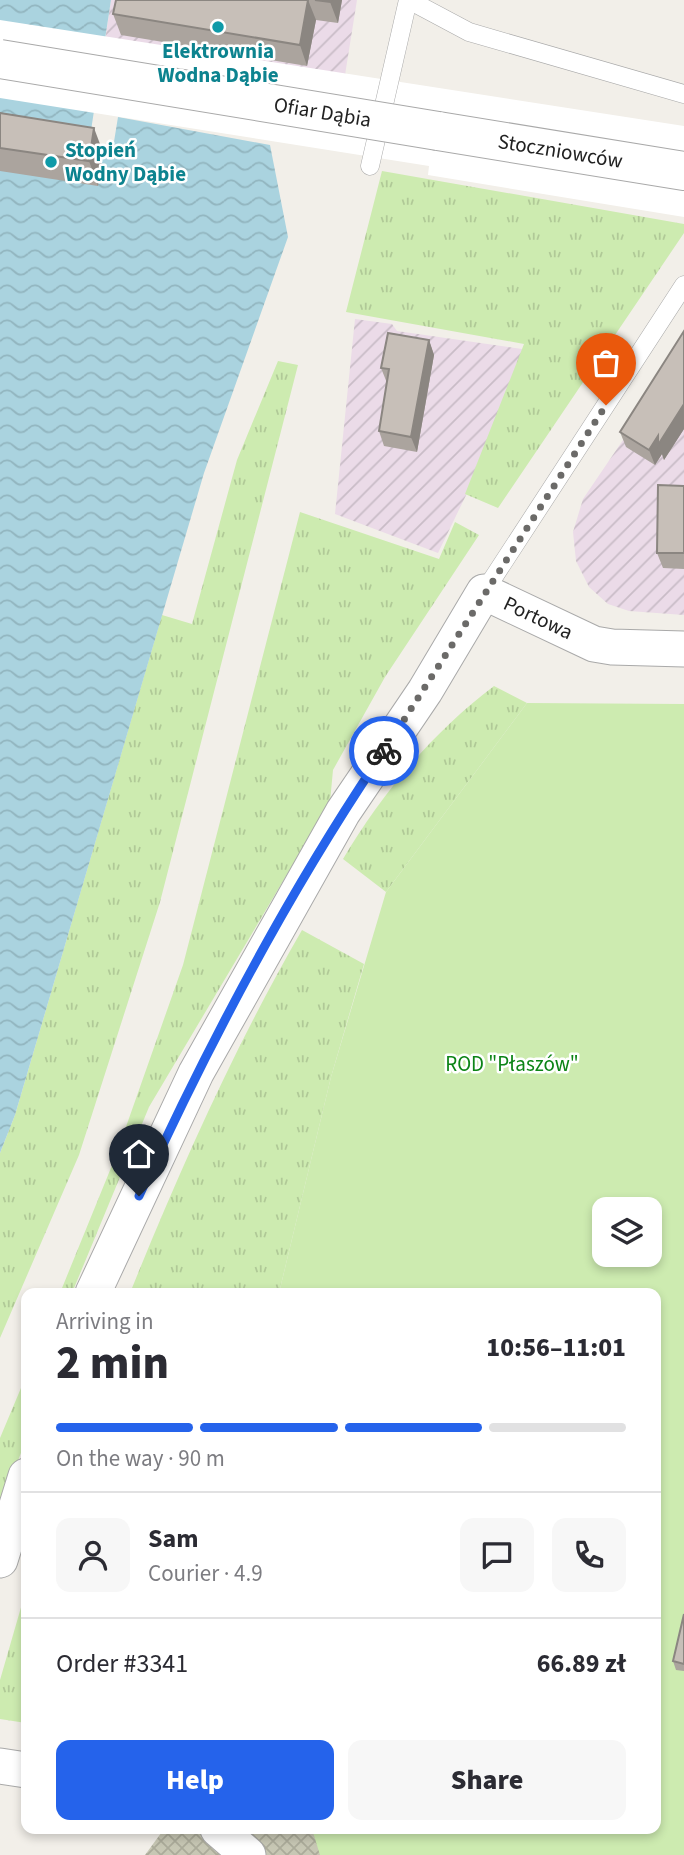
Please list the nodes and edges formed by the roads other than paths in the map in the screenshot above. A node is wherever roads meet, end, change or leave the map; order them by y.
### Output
1 (409, 0) edge
2 (0, 59) edge
3 (684, 94) edge
4 (438, 131) joint
5 (370, 166) dead end
6 (684, 171) edge
7 (684, 285) edge
8 (484, 592) junction
9 (684, 649) edge
10 (95, 1288) edge
11 (21, 1492) edge
12 (0, 1560) edge
13 (0, 1766) edge
14 (21, 1769) edge
15 (224, 1834) edge
16 (248, 1855) edge

1 - 3 lane
1 - 5 lane
2 - 4 street, Ofiar Dąbia, bridge
4 - 6 street, Stoczniowców
7 - 8 lane
8 - 9 street, Portowa
8 - 10 street, Portowa
11 - 12 street
13 - 14 street
15 - 16 street

